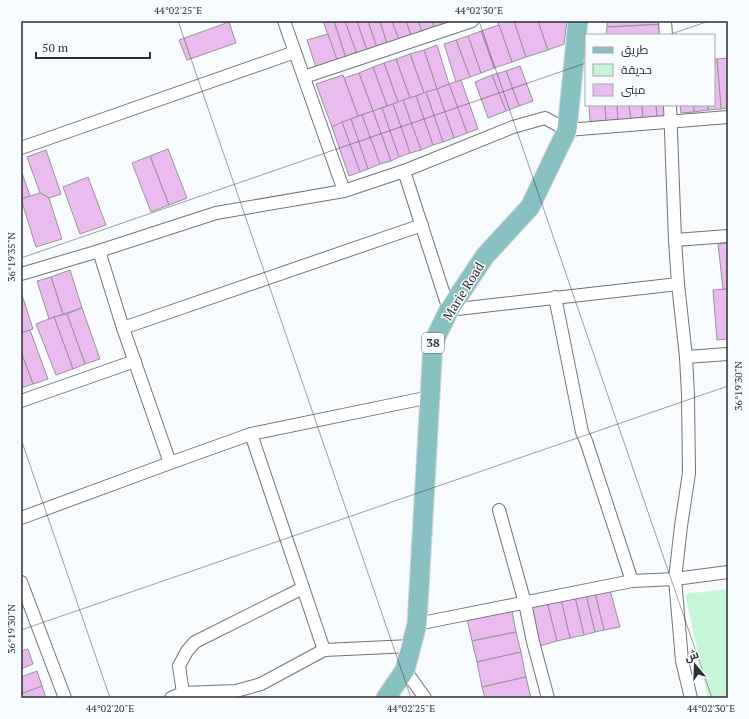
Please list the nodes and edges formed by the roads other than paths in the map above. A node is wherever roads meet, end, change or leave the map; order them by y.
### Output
1 (284, 21) edge
2 (472, 21) edge
3 (578, 21) edge
4 (665, 21) edge
5 (666, 34) edge
6 (295, 52) junction
7 (304, 76) junction
8 (670, 106) edge
9 (728, 117) edge
10 (671, 121) junction
11 (567, 130) junction
12 (21, 148) edge
13 (404, 171) junction
14 (344, 191) junction
15 (422, 225) junction
16 (728, 236) edge
17 (675, 240) junction
18 (99, 251) junction
19 (21, 274) edge
20 (678, 284) junction
21 (555, 297) junction
22 (449, 310) junction
23 (123, 328) junction
24 (728, 354) edge
25 (686, 357) junction
26 (135, 361) junction
27 (430, 397) junction
28 (21, 402) edge
29 (252, 434) junction
30 (170, 463) junction
31 (499, 510) dead end
32 (21, 518) edge
33 (728, 572) edge
34 (675, 579) junction
35 (632, 581) junction
36 (21, 582) edge
37 (303, 588) junction
38 (525, 603) junction
39 (417, 624) junction
40 (411, 646) junction
41 (324, 650) junction
42 (405, 670) junction
43 (185, 695) edge
44 (65, 698) edge
45 (171, 698) edge
46 (386, 698) edge
47 (425, 698) edge
48 (548, 698) edge
49 (691, 698) edge

1 - 6 street
2 - 7 street
3 - 11 main road, Marie Road / 38
4 - 5 street
6 - 7 street
6 - 12 street
7 - 14 street
8 - 10 street
9 - 10 street
10 - 11 street
10 - 17 street
11 - 13 street
11 - 22 main road, Marie Road / 38
13 - 14 street
13 - 15 street
14 - 18 street
15 - 22 street
15 - 23 street
16 - 17 street
17 - 20 street
18 - 19 street
18 - 23 street
20 - 21 street
20 - 25 street
21 - 22 street
21 - 35 street
22 - 27 main road, Marie Road / 38
23 - 26 street
24 - 25 street
25 - 34 street
26 - 28 street
26 - 30 street
27 - 29 street
27 - 39 main road, Marie Road / 38
29 - 30 street
29 - 37 street
30 - 32 street
31 - 38 street
33 - 34 street
34 - 35 street
34 - 49 street
35 - 38 street
36 - 44 street
37 - 41 street
37 - 43 street
38 - 39 street
38 - 48 street
39 - 40 main road, Marie Road / 38
40 - 41 street
40 - 42 main road, Marie Road / 38
41 - 43 street
42 - 46 main road, Marie Road / 38
42 - 47 street
43 - 45 street

